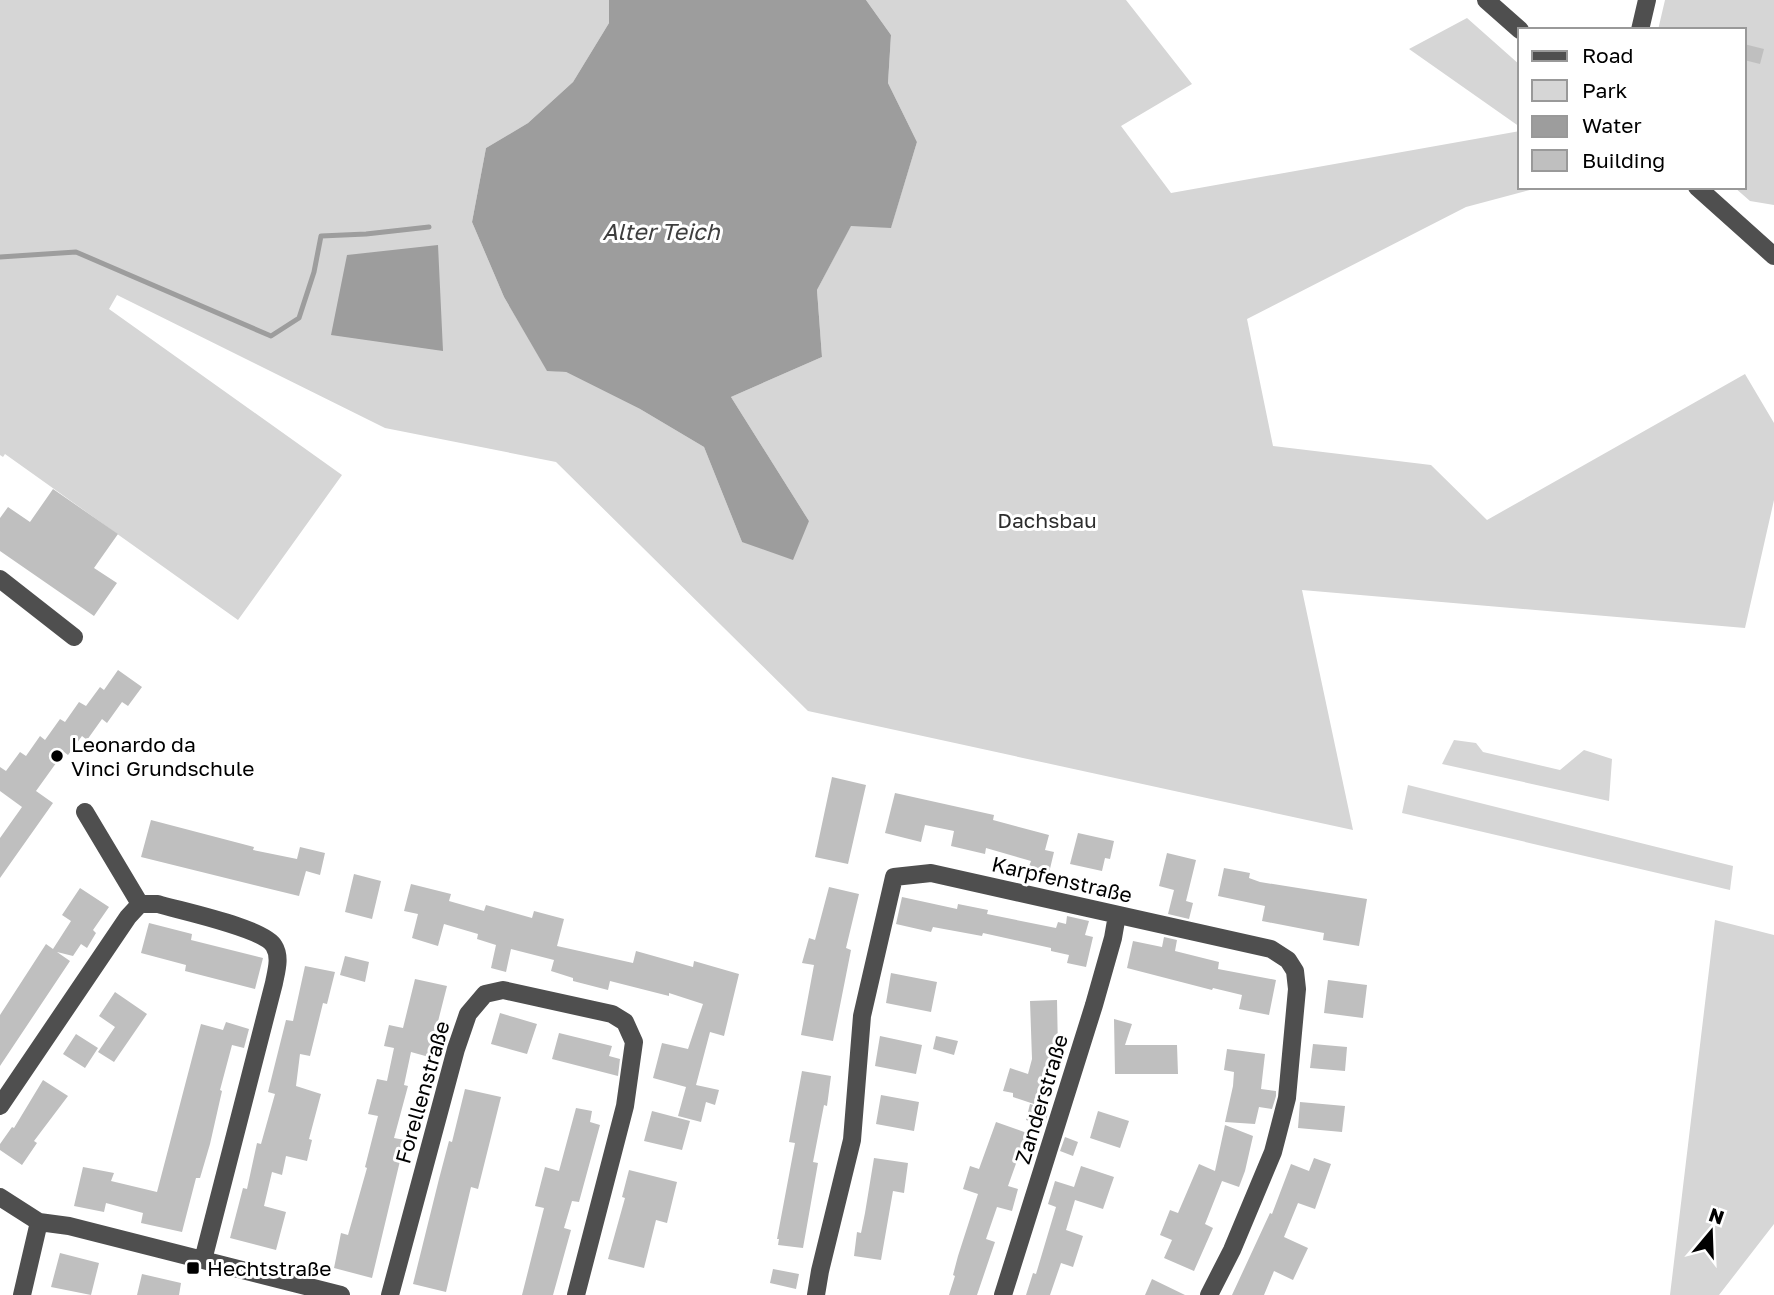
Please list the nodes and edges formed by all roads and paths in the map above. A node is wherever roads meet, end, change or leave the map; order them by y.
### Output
1 (1486, 0) edge
2 (1647, 0) edge
3 (1518, 28) edge
4 (1640, 28) edge
5 (1699, 189) edge
6 (1774, 256) edge
7 (0, 579) edge
8 (74, 637) dead end
9 (85, 812) dead end
10 (140, 904) junction
11 (1117, 915) junction
12 (0, 1106) edge
13 (0, 1197) edge
14 (39, 1222) junction
15 (203, 1260) junction
16 (22, 1295) edge
17 (341, 1295) edge
18 (390, 1295) edge
19 (576, 1295) edge
20 (816, 1295) edge
21 (1003, 1295) edge
22 (1209, 1295) edge

1 - 3 street
2 - 4 street
5 - 6 street
7 - 8 street
9 - 10 street
10 - 12 street
10 - 15 street
11 - 20 street, Karpfenstraße
11 - 21 street, Zanderstraße
11 - 22 street, Karpfenstraße
13 - 14 street
14 - 15 street
14 - 16 street
15 - 17 street
18 - 19 street, Forellenstraße

